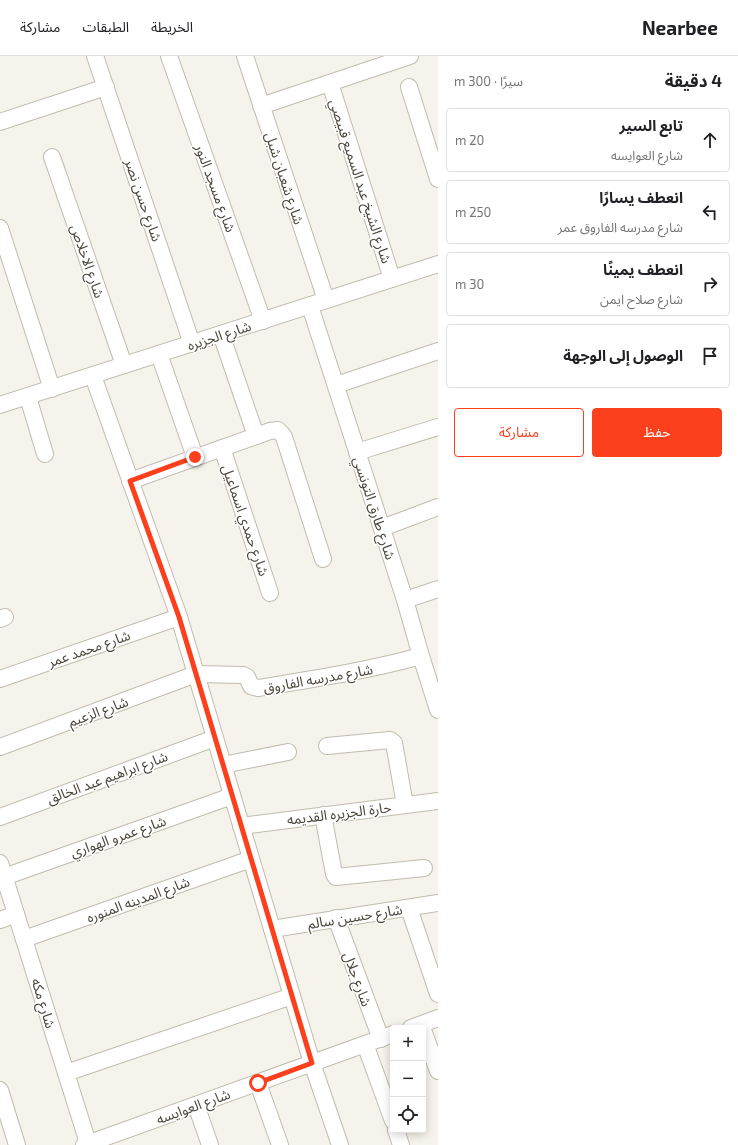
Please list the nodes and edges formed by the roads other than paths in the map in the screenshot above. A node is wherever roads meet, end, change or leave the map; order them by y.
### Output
1 (95, 56) edge
2 (169, 56) edge
3 (245, 56) edge
4 (410, 56) edge
5 (330, 83) junction
6 (106, 87) junction
7 (409, 87) dead end
8 (261, 106) junction
9 (0, 122) edge
10 (52, 157) dead end
11 (438, 179) edge
12 (0, 228) edge
13 (438, 264) edge
14 (392, 279) junction
15 (326, 300) junction
16 (310, 306) junction
17 (263, 321) junction
18 (220, 334) junction
19 (192, 344) junction
20 (438, 351) edge
21 (159, 354) junction
22 (124, 365) junction
23 (92, 376) junction
24 (336, 385) junction
25 (52, 389) junction
26 (28, 397) junction
27 (0, 406) edge
28 (438, 427) edge
29 (256, 436) junction
30 (222, 448) junction
31 (357, 452) junction
32 (46, 454) dead end
33 (195, 457) junction
34 (130, 481) junction
35 (438, 507) edge
36 (382, 528) junction
37 (323, 559) dead end
38 (438, 589) edge
39 (270, 593) dead end
40 (405, 600) junction
41 (179, 617) junction
42 (428, 663) edge
43 (196, 674) junction
44 (0, 679) edge
45 (438, 710) edge
46 (215, 738) junction
47 (327, 746) dead end
48 (0, 747) edge
49 (288, 752) dead end
50 (223, 765) junction
51 (232, 796) junction
52 (438, 801) edge
53 (405, 805) junction
54 (323, 816) junction
55 (0, 817) edge
56 (241, 826) junction
57 (251, 859) junction
58 (424, 868) dead end
59 (2, 870) edge
60 (438, 903) edge
61 (409, 908) junction
62 (16, 914) junction
63 (336, 918) junction
64 (0, 920) edge
65 (272, 929) junction
66 (24, 939) junction
67 (438, 994) edge
68 (292, 996) junction
69 (438, 1018) edge
70 (423, 1025) edge
71 (387, 1037) edge
72 (426, 1043) edge
73 (366, 1044) junction
74 (312, 1063) junction
75 (438, 1071) edge
76 (66, 1073) junction
77 (258, 1083) junction
78 (0, 1090) edge
79 (196, 1105) junction
80 (390, 1112) edge
81 (397, 1133) edge
82 (86, 1144) edge
83 (17, 1145) edge
84 (210, 1145) edge
85 (280, 1145) edge
86 (340, 1145) edge
87 (402, 1145) edge

1 - 6 street, شارع حسن نصر
2 - 17 street, شارع مسجد النور
3 - 8 street, شارع شعبان شبل
4 - 5 street
5 - 8 street
5 - 14 street, شارع الشيخ عبد السميع قبيصي
6 - 9 street
6 - 19 street, شارع حسن نصر
7 - 11 street
8 - 15 street, شارع شعبان شبل
10 - 22 street, شارع الاخلاص
12 - 25 street
13 - 14 street, شارع الجزيره
14 - 15 street, شارع الجزيره
15 - 16 street, شارع الجزيره
16 - 17 street, شارع الجزيره
16 - 24 street, شارع طارق التونسي
17 - 18 street, شارع الجزيره
18 - 19 street, شارع الجزيره
18 - 29 street
19 - 21 street, شارع الجزيره
20 - 24 street
21 - 22 street, شارع الجزيره
21 - 33 street
22 - 23 street, شارع الجزيره
23 - 25 street, شارع الجزيره
23 - 34 street
24 - 31 street, شارع طارق التونسي
25 - 26 street, شارع الجزيره
26 - 27 street, شارع الجزيره
26 - 32 street
28 - 31 street
29 - 30 street
29 - 37 street
30 - 33 street
30 - 39 street, شارع حمدي اسماعيل
31 - 36 street, شارع طارق التونسي
33 - 34 street
34 - 41 street
35 - 36 street
36 - 40 street, شارع طارق التونسي
38 - 40 street
40 - 42 street, شارع طارق التونسي
41 - 43 street
41 - 44 street, شارع محمد عمر
42 - 43 street, شارع مدرسه الفاروق
42 - 45 street, شارع طارق التونسي
43 - 46 street
43 - 48 street, شارع الزعيم
46 - 50 street
46 - 55 street, شارع ابراهيم عبد الخالق
47 - 53 street
49 - 50 street
50 - 51 street
51 - 56 street
51 - 59 street, شارع عمرو الهواري
52 - 53 street, حارة الجزيره القديمه
53 - 54 street, حارة الجزيره القديمه
54 - 56 street, حارة الجزيره القديمه
54 - 58 street
56 - 57 street
57 - 65 street
57 - 66 street, شارع المدينه المنوره
59 - 62 street, شارع مكه
60 - 61 street, شارع حسين سالم
61 - 63 street, شارع حسين سالم
61 - 67 street
62 - 64 street
62 - 66 street, شارع مكه
63 - 65 street, شارع حسين سالم
63 - 71 street, شارع جلال
65 - 68 street
66 - 76 street, شارع مكه
68 - 74 street
68 - 76 street
69 - 70 street
71 - 73 street, شارع العوايسه
72 - 75 street
73 - 74 street, شارع العوايسه
73 - 80 street
74 - 77 street, شارع العوايسه
74 - 86 street
76 - 82 street, شارع مكه
77 - 79 street, شارع العوايسه
77 - 85 street
78 - 83 street
79 - 82 street, شارع العوايسه
79 - 84 street
81 - 87 street

